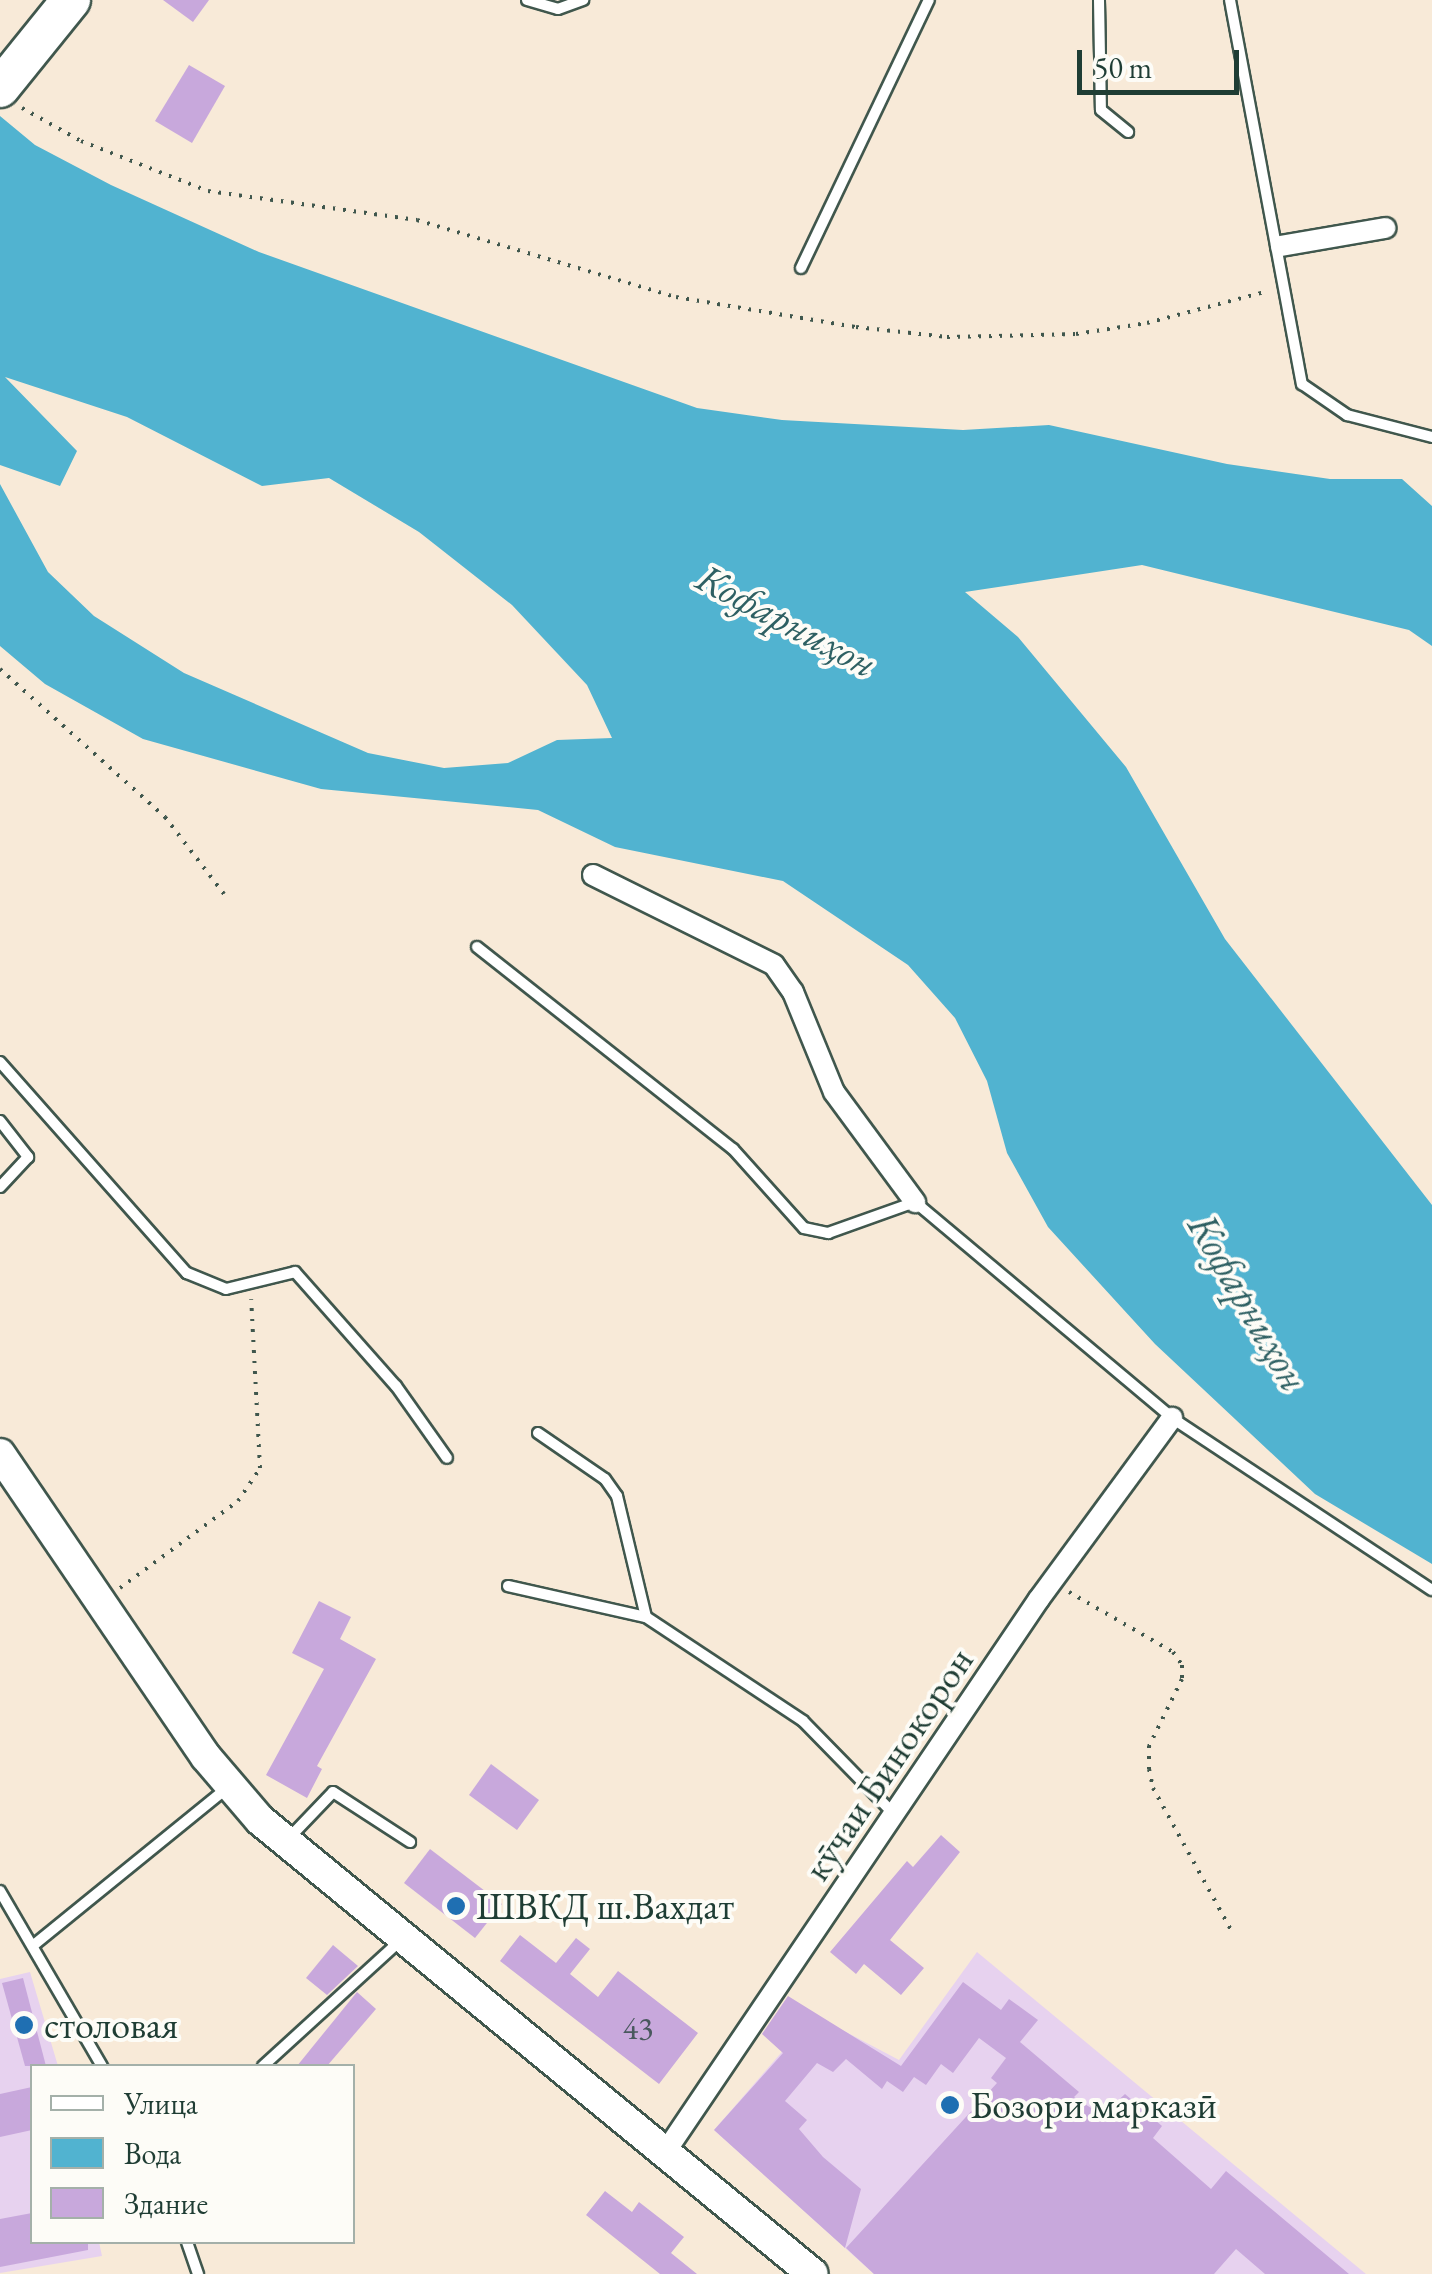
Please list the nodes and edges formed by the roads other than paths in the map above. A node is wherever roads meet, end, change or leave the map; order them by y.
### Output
1 (71, 0) edge
2 (527, 0) edge
3 (584, 0) edge
4 (929, 0) edge
5 (1099, 0) edge
6 (1230, 0) edge
7 (10, 84) edge
8 (1128, 132) dead end
9 (1385, 228) dead end
10 (1281, 246) junction
11 (800, 268) dead end
12 (1432, 437) edge
13 (593, 876) dead end
14 (477, 947) dead end
15 (0, 1062) edge
16 (0, 1121) edge
17 (0, 1187) edge
18 (915, 1202) junction
19 (1172, 1418) junction
20 (538, 1433) dead end
21 (0, 1454) edge
22 (447, 1458) dead end
23 (508, 1586) dead end
24 (1432, 1590) edge
25 (646, 1616) junction
26 (230, 1786) junction
27 (898, 1817) junction
28 (286, 1842) junction
29 (410, 1842) dead end
30 (0, 1891) edge
31 (401, 1941) junction
32 (35, 1944) junction
33 (101, 2064) edge
34 (265, 2064) edge
35 (666, 2151) junction
36 (188, 2244) edge
37 (198, 2274) edge
38 (814, 2274) edge

1 - 7 highway
2 - 3 lane
4 - 11 lane
5 - 8 lane
6 - 10 lane
9 - 10 street
10 - 12 lane
13 - 18 street
14 - 18 lane
15 - 22 lane
16 - 17 lane
18 - 19 lane
19 - 24 lane
19 - 27 street, кӯчаи Бинокорон
20 - 25 lane
21 - 26 street
23 - 25 lane
25 - 27 lane
26 - 28 street
26 - 32 lane
27 - 35 street, кӯчаи Бинокорон
28 - 29 lane
28 - 31 street
30 - 32 lane
31 - 34 lane
31 - 35 street
32 - 33 lane
35 - 38 street
36 - 37 lane

